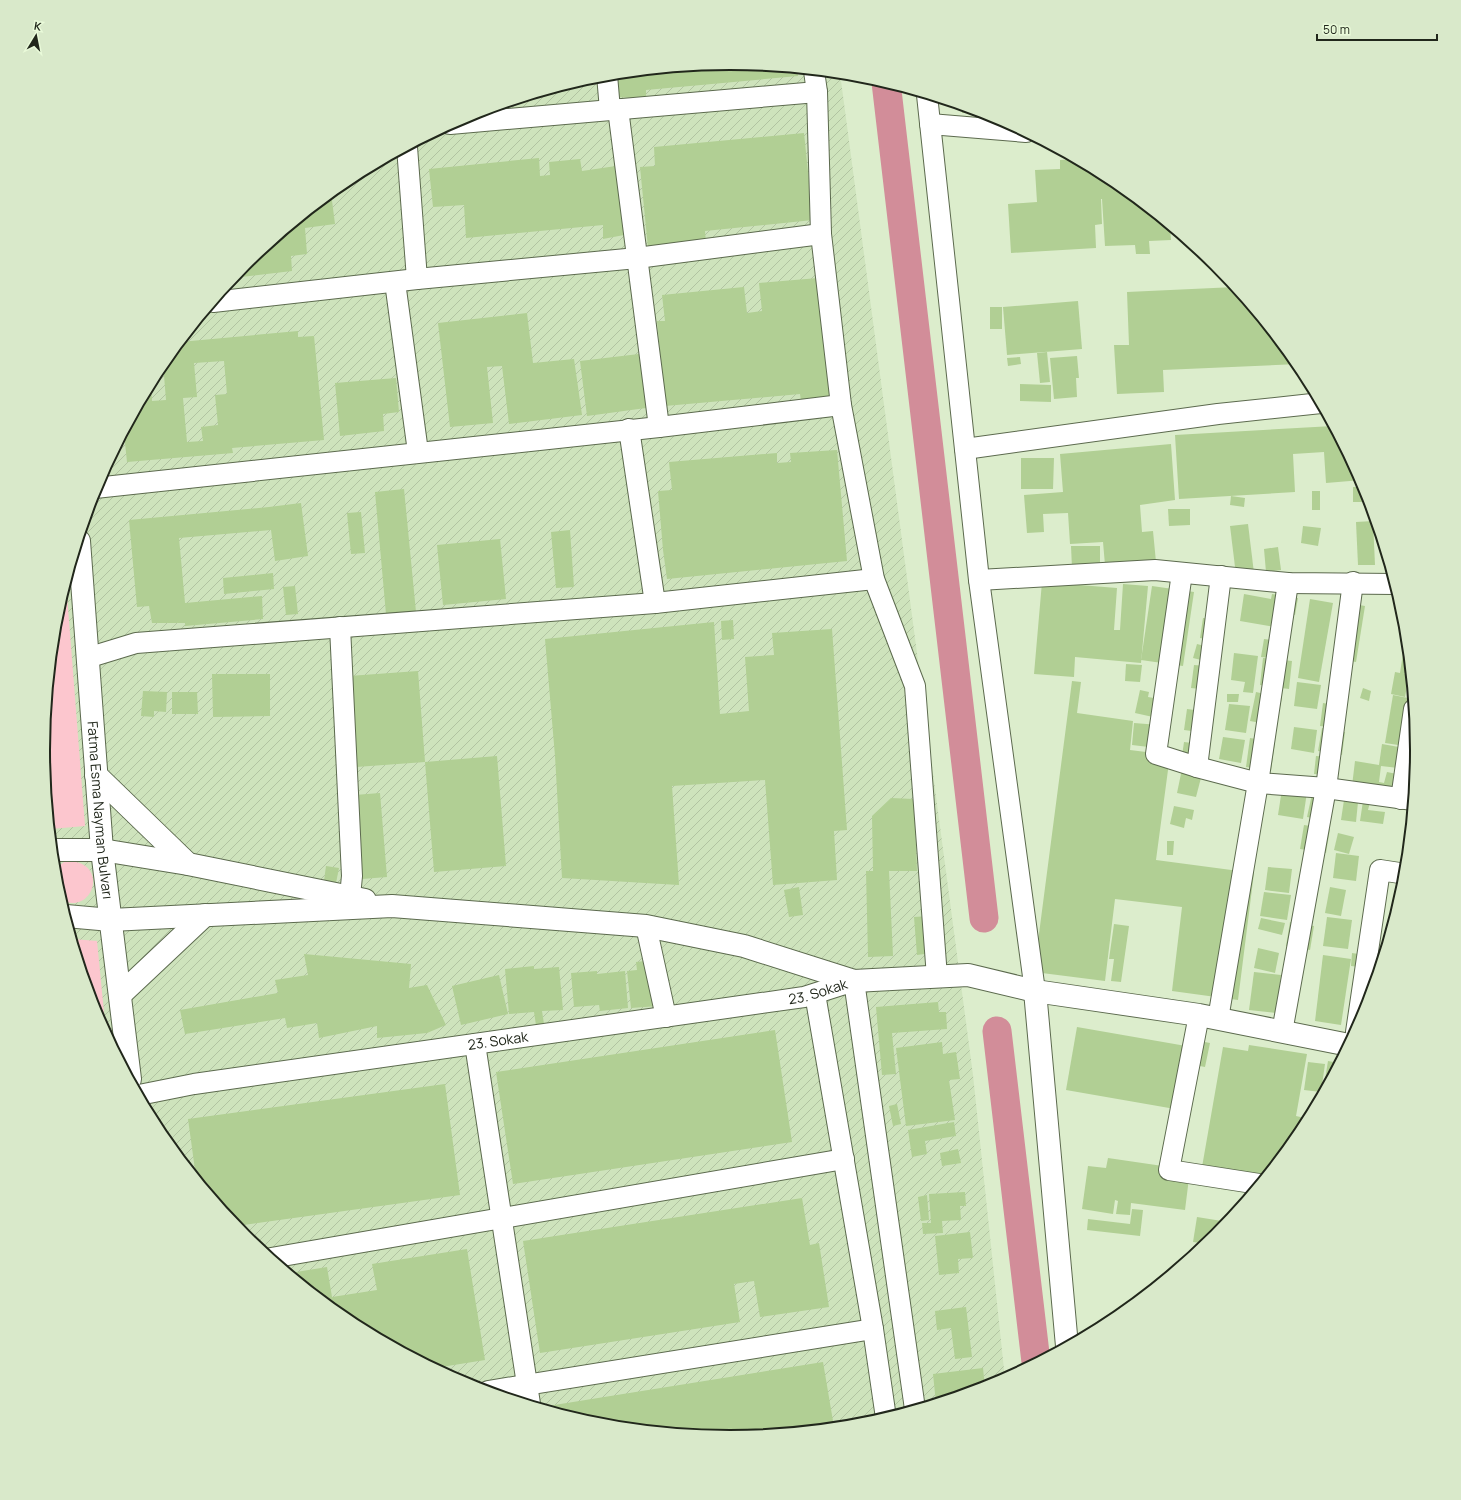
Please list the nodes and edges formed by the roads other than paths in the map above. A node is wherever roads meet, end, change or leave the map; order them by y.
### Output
1 (815, 75) edge
2 (608, 81) edge
3 (817, 92) junction
4 (927, 99) edge
5 (614, 110) junction
6 (467, 123) edge
7 (930, 124) junction
8 (1005, 128) edge
9 (407, 152) edge
10 (821, 234) junction
11 (637, 258) junction
12 (417, 279) junction
13 (396, 282) junction
14 (219, 301) edge
15 (1316, 404) edge
16 (841, 405) junction
17 (659, 427) junction
18 (629, 429) junction
19 (965, 449) junction
20 (418, 452) junction
21 (103, 487) edge
22 (80, 552) edge
23 (1182, 573) junction
24 (1221, 576) junction
25 (874, 578) junction
26 (979, 580) junction
27 (1288, 582) junction
28 (1353, 582) junction
29 (1390, 584) edge
30 (655, 603) junction
31 (340, 628) junction
32 (87, 658) junction
33 (1411, 748) edge
34 (1197, 768) junction
35 (96, 775) junction
36 (1258, 783) junction
37 (1326, 788) junction
38 (1407, 800) edge
39 (58, 850) edge
40 (102, 850) junction
41 (188, 864) junction
42 (1400, 873) edge
43 (350, 896) junction
44 (392, 906) junction
45 (205, 915) junction
46 (71, 916) edge
47 (111, 920) junction
48 (646, 926) junction
49 (937, 977) junction
50 (1369, 981) edge
51 (854, 982) junction
52 (1034, 991) junction
53 (1367, 991) edge
54 (815, 994) junction
55 (120, 995) junction
56 (666, 1017) junction
57 (1209, 1017) junction
58 (1282, 1032) junction
59 (475, 1044) junction
60 (1344, 1044) edge
61 (129, 1067) edge
62 (144, 1094) edge
63 (844, 1159) junction
64 (1255, 1183) edge
65 (502, 1218) junction
66 (277, 1257) edge
67 (874, 1329) junction
68 (1067, 1341) edge
69 (509, 1393) edge
70 (529, 1395) edge
71 (914, 1405) edge
72 (885, 1412) edge

1 - 3 street
2 - 5 street
3 - 5 street
3 - 10 street
4 - 7 street
5 - 6 street
5 - 11 street
7 - 8 street
7 - 19 street
9 - 12 street
10 - 11 street
10 - 16 street
11 - 12 street
11 - 17 street
12 - 13 street
13 - 14 street
13 - 20 street
15 - 19 street
16 - 17 street
16 - 25 street
17 - 18 street
18 - 20 street
18 - 30 street
19 - 26 street
20 - 21 street
22 - 32 main road, Fatma Esma Nayman Bulvarı
23 - 24 street
23 - 26 street
23 - 34 street
24 - 27 street
24 - 34 street
25 - 30 street
25 - 49 street
26 - 52 street
27 - 28 street
27 - 36 street
28 - 29 street
28 - 37 street
30 - 31 street
31 - 32 street
31 - 43 street
32 - 35 main road, Fatma Esma Nayman Bulvarı
33 - 38 street
34 - 36 street
35 - 40 main road, Fatma Esma Nayman Bulvarı
35 - 41 main road
36 - 37 street
36 - 57 street
37 - 38 street
37 - 58 street
39 - 40 main road
40 - 41 main road
40 - 47 main road, Fatma Esma Nayman Bulvarı
41 - 43 main road
42 - 50 street
43 - 44 main road
44 - 45 main road
44 - 48 main road
45 - 47 main road
45 - 55 main road
46 - 47 main road
47 - 55 main road, Fatma Esma Nayman Bulvarı
48 - 51 main road
48 - 56 street
49 - 51 main road
49 - 52 main road
50 - 53 street
51 - 54 street, 23. Sokak
51 - 71 street
52 - 57 main road
52 - 68 main road
54 - 56 street, 23. Sokak
54 - 63 street
55 - 61 main road, Fatma Esma Nayman Bulvarı
56 - 59 street, 23. Sokak
57 - 58 main road
57 - 64 street
58 - 60 main road
59 - 62 street, 23. Sokak
59 - 65 street
63 - 65 street
63 - 67 street
65 - 66 street
65 - 70 street
67 - 70 street
67 - 72 street
69 - 70 street

